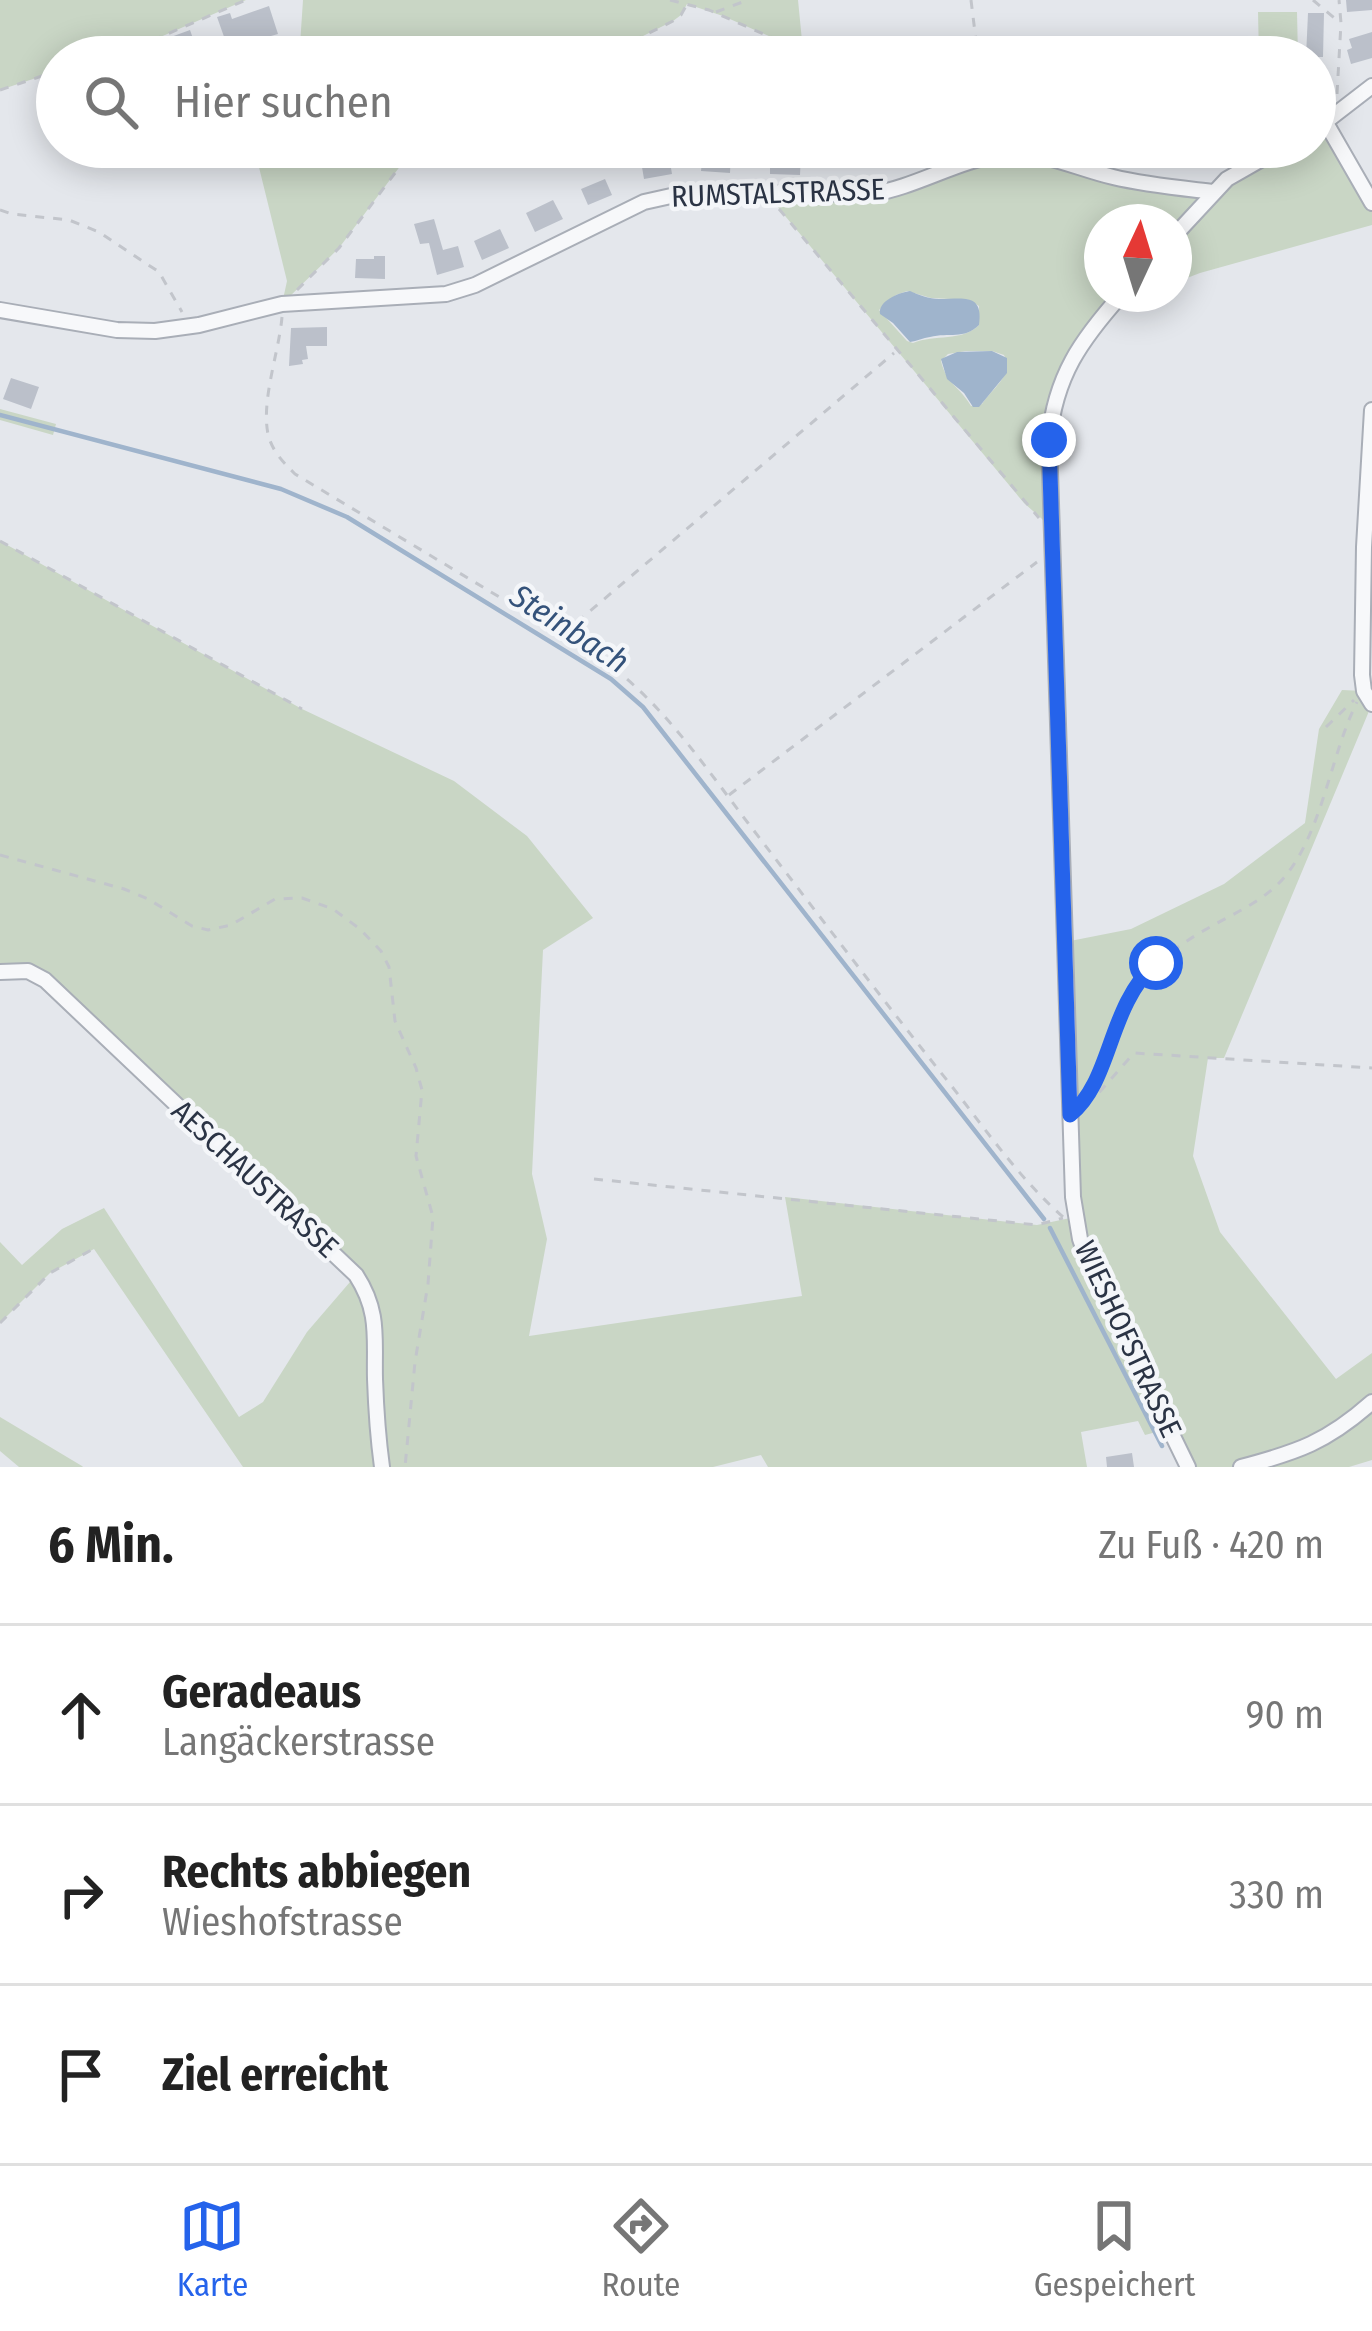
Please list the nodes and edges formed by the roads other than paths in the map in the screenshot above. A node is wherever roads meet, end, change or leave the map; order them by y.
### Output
1 (1372, 86) edge
2 (1336, 115) edge
3 (1336, 142) edge
4 (956, 168) edge
5 (1082, 168) edge
6 (1244, 168) edge
7 (1214, 192) junction
8 (1372, 203) edge
9 (1192, 216) edge
10 (0, 310) edge
11 (1107, 312) edge
12 (1372, 410) edge
13 (1368, 698) edge
14 (0, 972) edge
15 (1372, 1402) edge
16 (382, 1467) edge
17 (1188, 1467) edge
18 (1241, 1467) edge

1 - 2 street
3 - 8 street
4 - 10 street, RUMSTALSTRASSE
5 - 7 street, RUMSTALSTRASSE
6 - 7 street
7 - 9 street
11 - 17 street, WIESHOFSTRASSE
12 - 13 street
14 - 16 street, AESCHAUSTRASSE
15 - 18 street

